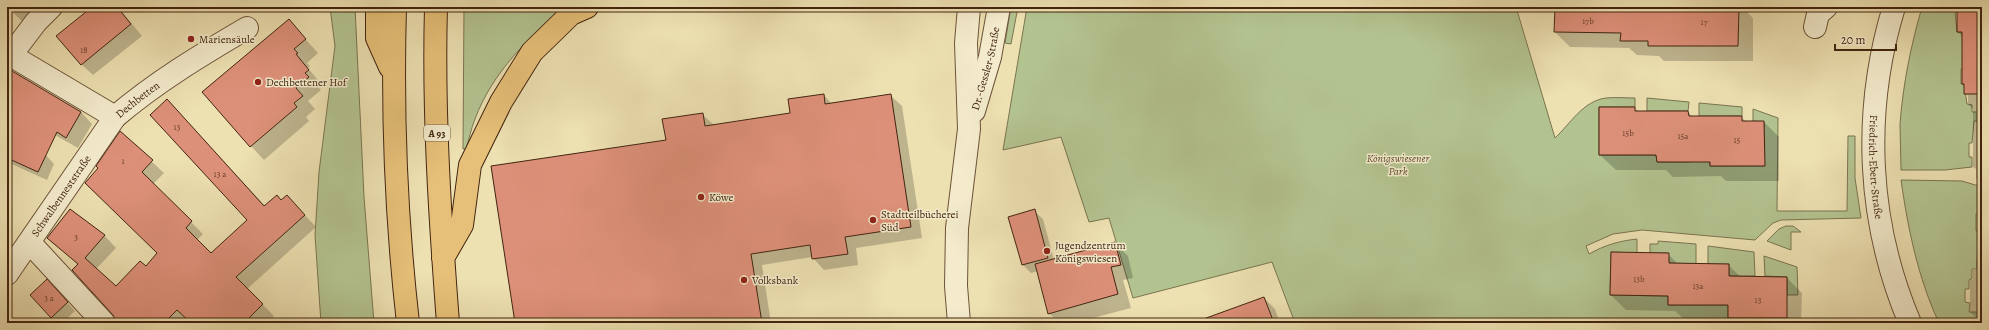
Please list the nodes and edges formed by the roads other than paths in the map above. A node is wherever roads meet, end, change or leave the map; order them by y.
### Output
1 (51, 7) edge
2 (377, 7) edge
3 (395, 7) edge
4 (436, 7) edge
5 (586, 7) edge
6 (969, 7) edge
7 (999, 7) edge
8 (1826, 7) edge
9 (1891, 7) edge
10 (1815, 27) dead end
11 (247, 28) dead end
12 (9, 54) edge
13 (393, 73) junction
14 (115, 117) junction
15 (968, 129) junction
16 (30, 243) junction
17 (443, 258) junction
18 (7, 274) edge
19 (104, 323) edge
20 (408, 323) edge
21 (448, 323) edge
22 (959, 323) edge
23 (1910, 323) edge

1 - 12 street
2 - 13 highway
3 - 13 highway
4 - 17 highway, A 93
5 - 17 highway
6 - 15 street, Dr.-Gessler-Straße
7 - 15 street, Dr.-Gessler-Straße
8 - 10 street
9 - 23 street, Friedrich-Ebert-Straße
11 - 14 street, Dechbetten
12 - 14 street, Dechbetten
13 - 20 highway
14 - 16 street, Schwalbenneststraße
15 - 22 street, Dr.-Gessler-Straße
16 - 18 street, Schwalbenneststraße
16 - 19 street
17 - 21 highway, A 93

